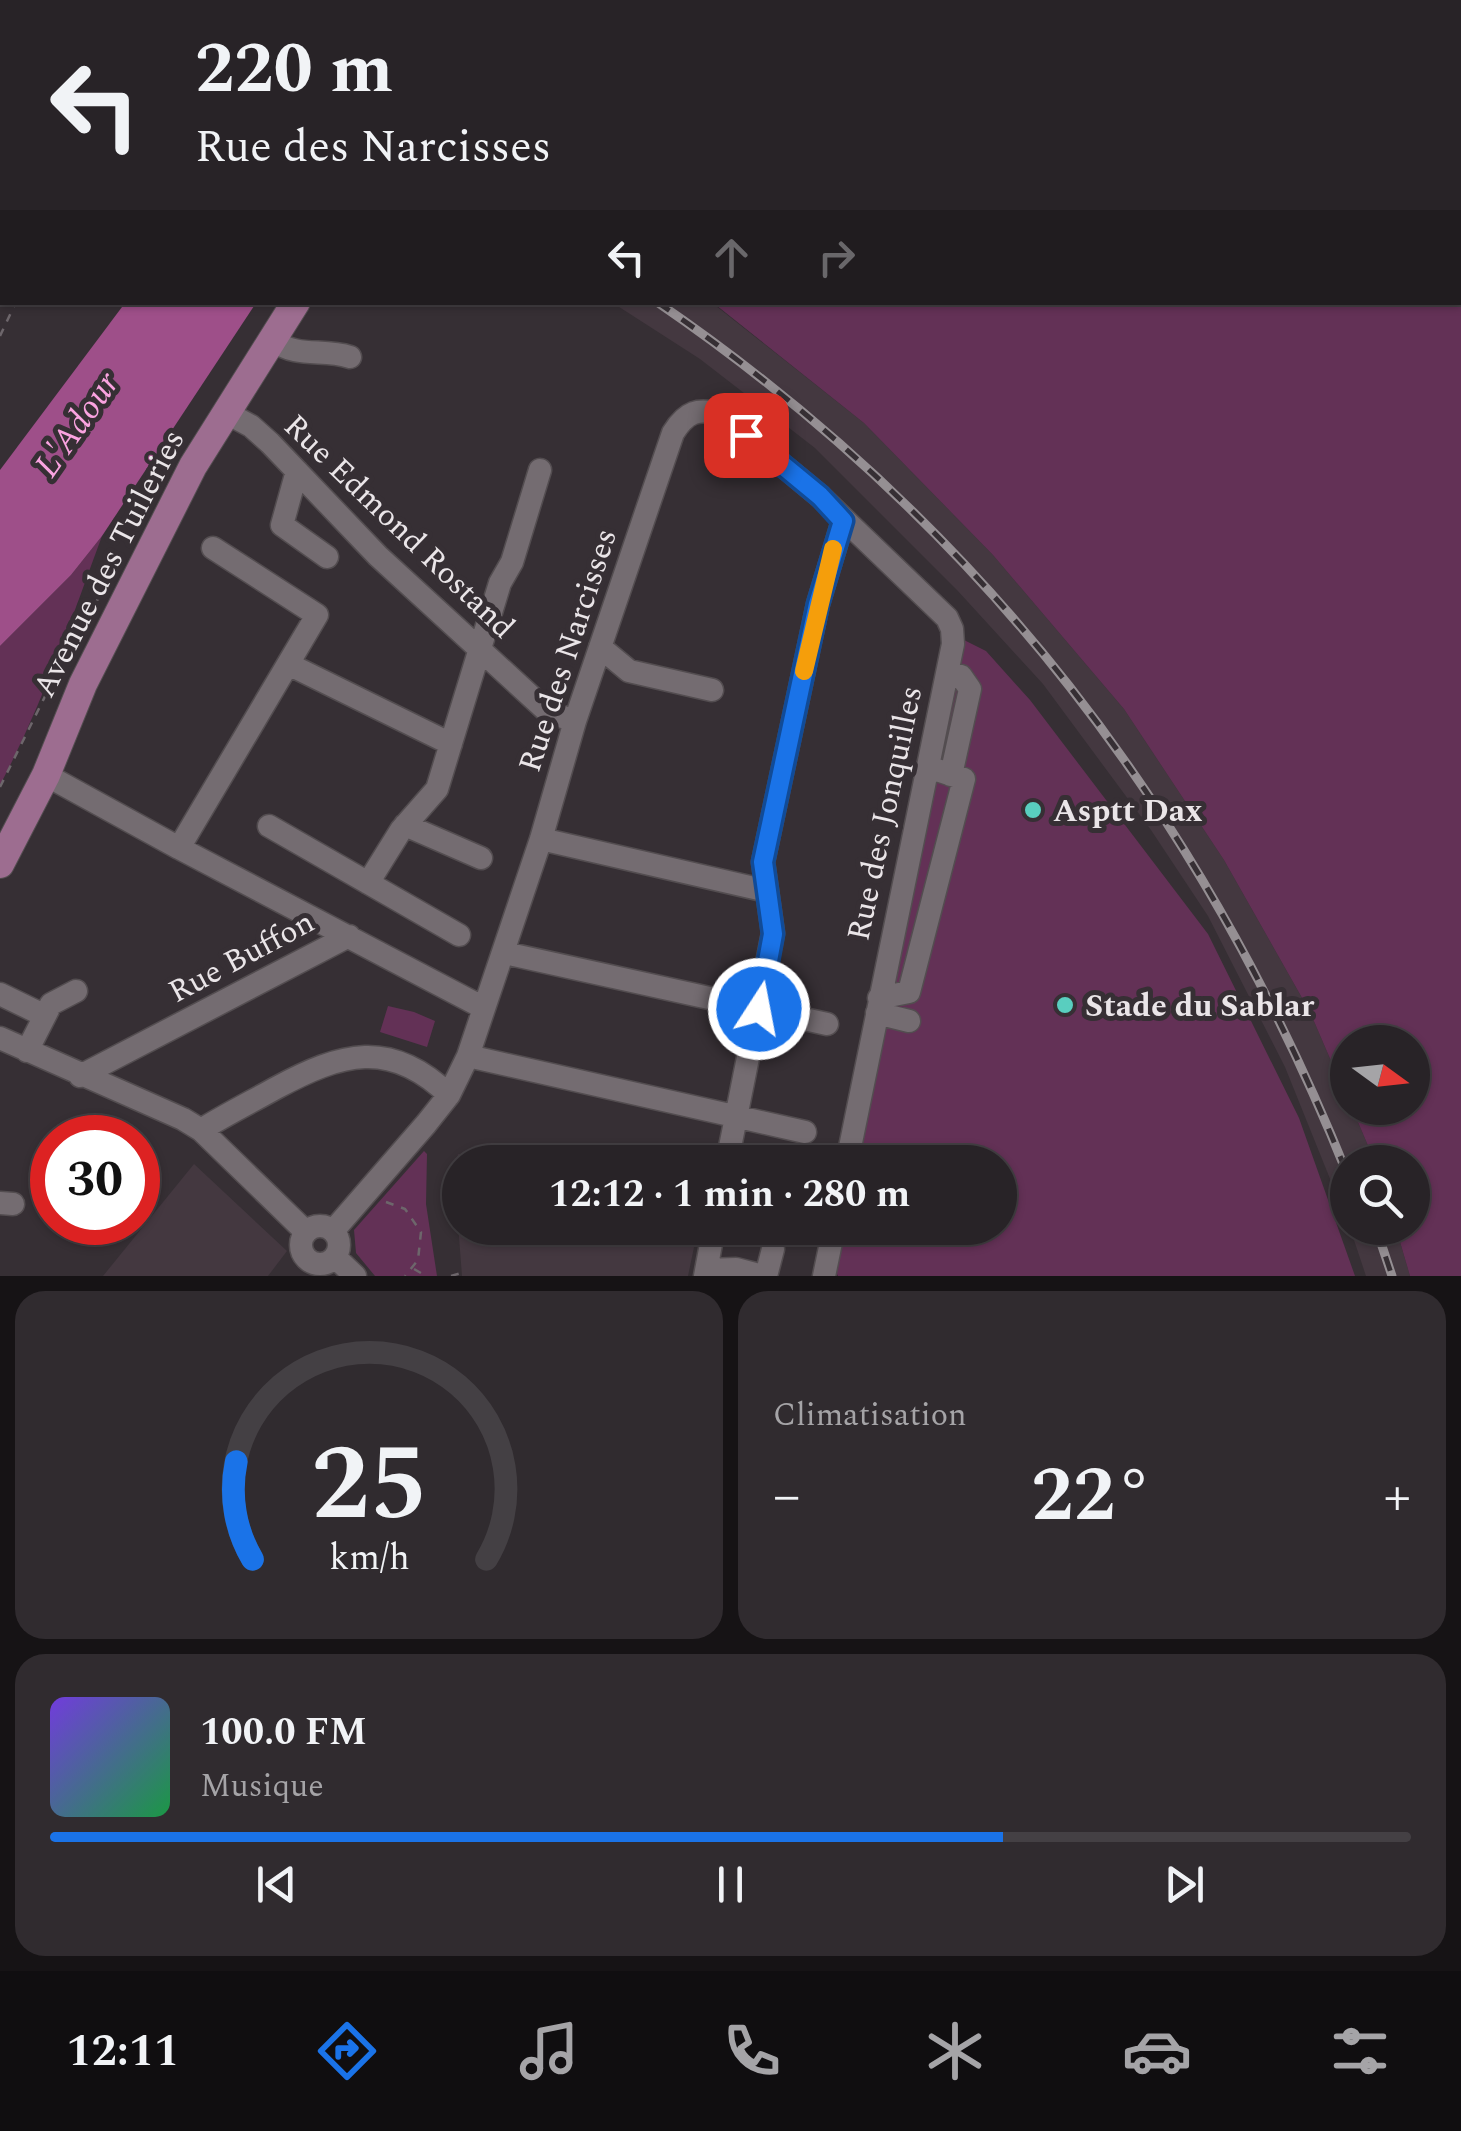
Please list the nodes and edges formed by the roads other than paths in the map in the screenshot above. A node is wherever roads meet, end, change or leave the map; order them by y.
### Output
1 (294, 305) edge
2 (272, 340) junction
3 (350, 358) dead end
4 (225, 412) junction
5 (540, 470) dead end
6 (297, 471) junction
7 (843, 521) junction
8 (212, 548) dead end
9 (327, 556) dead end
10 (600, 647) junction
11 (480, 649) junction
12 (288, 664) junction
13 (712, 690) dead end
14 (575, 722) junction
15 (450, 744) junction
16 (939, 771) junction
17 (46, 775) junction
18 (269, 826) dead end
19 (403, 828) junction
20 (541, 839) junction
21 (179, 848) junction
22 (480, 858) dead end
23 (0, 864) edge
24 (368, 884) junction
25 (766, 892) junction
26 (349, 936) junction
27 (459, 936) dead end
28 (505, 953) junction
29 (76, 991) dead end
30 (1, 997) edge
31 (878, 1005) junction
32 (484, 1008) junction
33 (759, 1009) junction
34 (35, 1011) dead end
35 (909, 1021) dead end
36 (827, 1024) dead end
37 (0, 1038) edge
38 (27, 1051) junction
39 (468, 1056) junction
40 (80, 1076) junction
41 (449, 1094) junction
42 (736, 1117) junction
43 (200, 1130) junction
44 (805, 1132) dead end
45 (730, 1145) edge
46 (850, 1145) edge
47 (306, 1232) junction
48 (334, 1232) junction
49 (711, 1245) edge
50 (830, 1245) edge
51 (773, 1250) dead end
52 (334, 1257) junction
53 (300, 1268) edge
54 (706, 1273) edge
55 (355, 1276) edge
56 (764, 1276) edge
57 (824, 1276) edge

1 - 2 main road, Avenue des Tuileries
2 - 3 street
2 - 4 main road, Avenue des Tuileries
4 - 6 street, Rue Edmond Rostand
4 - 17 main road, Avenue des Tuileries
5 - 11 street
6 - 9 street
6 - 11 street, Rue Edmond Rostand
7 - 10 street, Rue des Narcisses
7 - 16 street, Rue des Jonquilles
7 - 25 street
8 - 12 street
10 - 13 street
10 - 14 street, Rue des Narcisses
11 - 14 street, Rue Edmond Rostand
11 - 15 street
12 - 15 street
12 - 21 street
14 - 20 street, Rue des Narcisses
15 - 19 street
16 - 31 street, Rue des Jonquilles
16 - 31 street
17 - 21 street
17 - 23 main road, Avenue des Tuileries
18 - 24 street
19 - 22 street
19 - 24 street
20 - 25 street
20 - 28 street, Rue des Narcisses
21 - 26 street
24 - 27 street
25 - 33 street
26 - 32 street, Rue Buffon
26 - 40 street, Rue Buffon
28 - 32 street, Rue des Narcisses
28 - 33 street
29 - 38 street
30 - 34 street
31 - 35 street
31 - 46 street, Rue des Jonquilles
32 - 39 street, Rue des Narcisses
33 - 36 street
33 - 42 street
37 - 38 street
38 - 40 street
39 - 41 street, Rue des Narcisses
39 - 42 street
40 - 43 street
41 - 43 street
41 - 48 street, Rue des Narcisses
42 - 44 street
42 - 45 street
43 - 47 street
47 - 48 street
47 - 53 street
48 - 52 street
49 - 54 street
50 - 57 street
51 - 56 street
52 - 53 street
52 - 55 street
54 - 56 street

